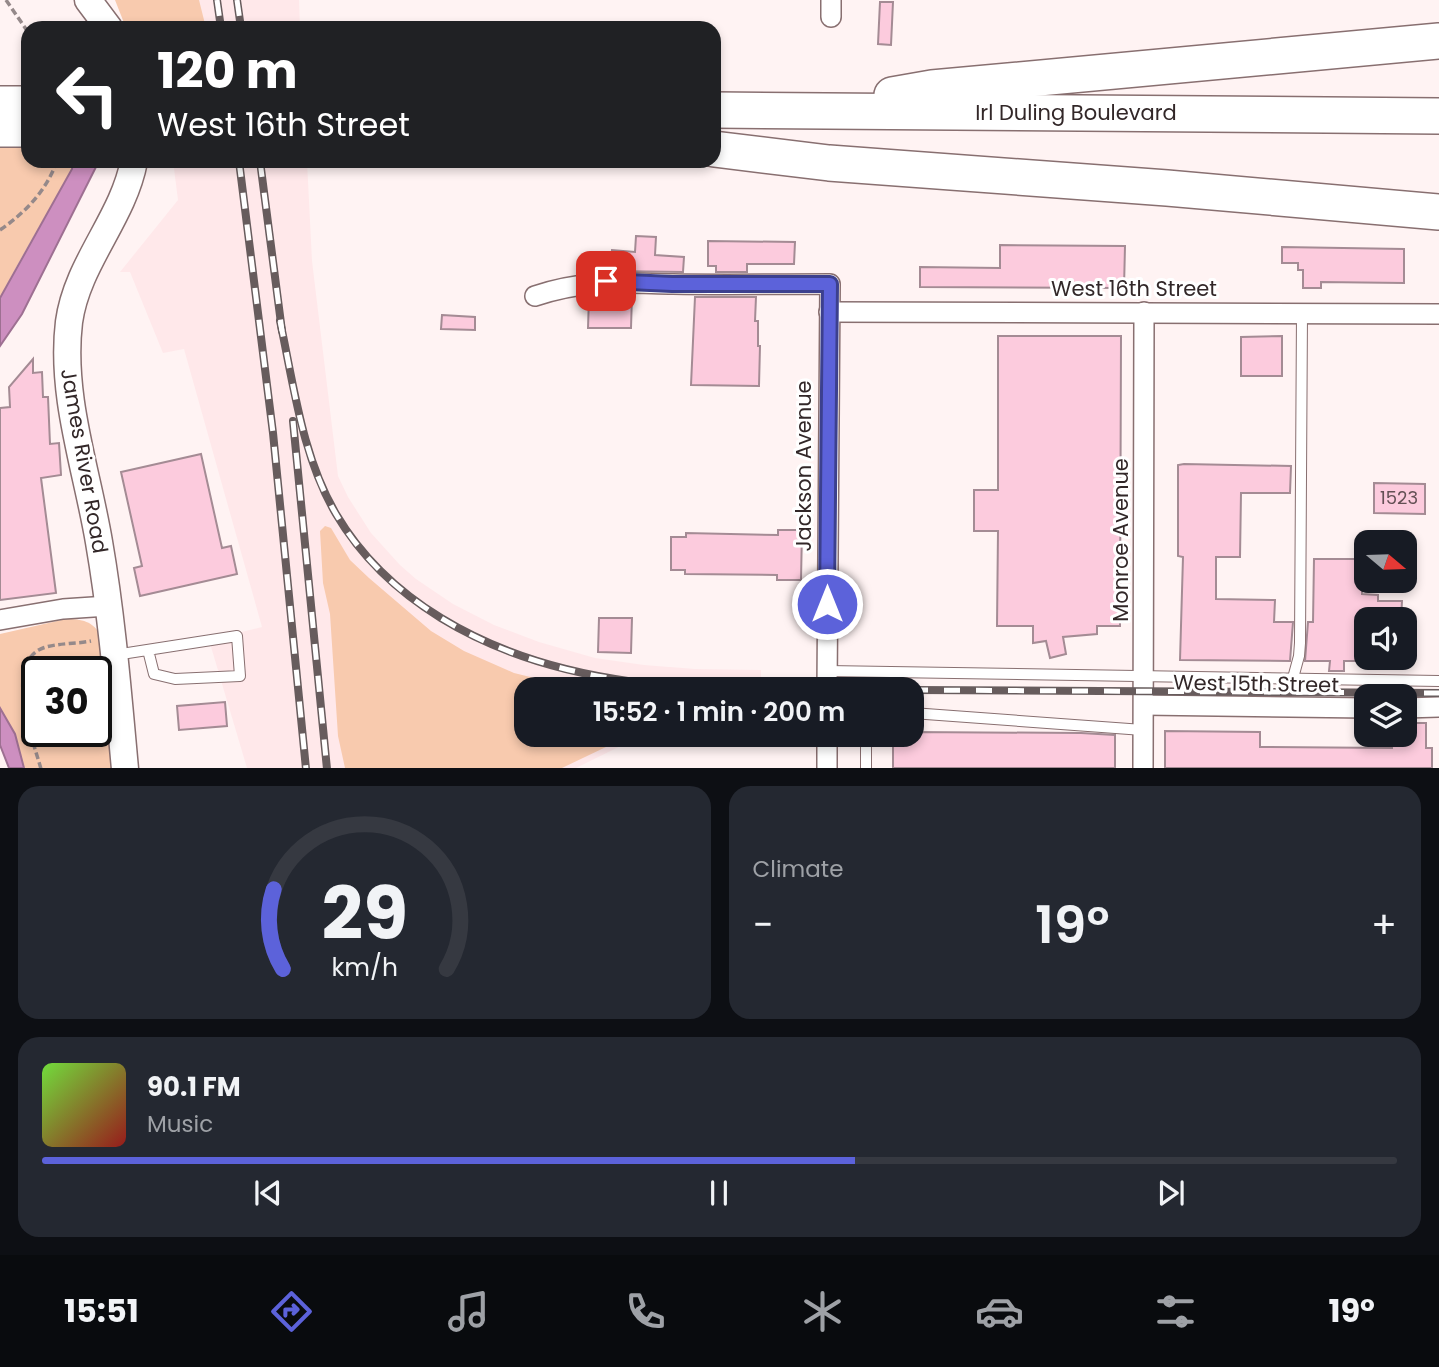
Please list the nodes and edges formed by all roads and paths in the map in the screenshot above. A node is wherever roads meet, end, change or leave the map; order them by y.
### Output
1 (6, 0) edge
2 (88, 0) edge
3 (104, 21) edge
4 (21, 22) edge
5 (1439, 41) edge
6 (0, 104) edge
7 (21, 104) edge
8 (721, 110) edge
9 (795, 111) junction
10 (1425, 128) edge
11 (0, 129) edge
12 (21, 129) edge
13 (721, 135) edge
14 (721, 150) edge
15 (54, 168) edge
16 (132, 168) edge
17 (1439, 212) edge
18 (1, 229) edge
19 (535, 296) dead end
20 (829, 312) junction
21 (1144, 312) junction
22 (1302, 313) junction
23 (1439, 314) edge
24 (108, 606) junction
25 (0, 620) edge
26 (94, 637) dead end
27 (148, 650) junction
28 (114, 655) junction
29 (1143, 675) junction
30 (827, 677) edge
31 (924, 678) edge
32 (1293, 678) junction
33 (1439, 681) edge
34 (1144, 705) junction
35 (1439, 707) edge
36 (1354, 708) edge
37 (1417, 708) edge
38 (924, 714) edge
39 (1143, 730) junction
40 (827, 747) edge
41 (866, 747) edge
42 (41, 768) edge
43 (125, 768) edge
44 (827, 768) edge
45 (866, 768) edge
46 (1143, 768) edge

1 - 4 path
2 - 3 street
5 - 9 highway
6 - 7 highway
8 - 9 highway, Irl Duling Boulevard
9 - 10 highway, Irl Duling Boulevard
10 - 13 highway, Irl Duling Boulevard
11 - 12 highway
14 - 17 highway
15 - 18 path
16 - 24 street, James River Road
19 - 20 street, Jackson Avenue
20 - 21 street, West 16th Street
20 - 30 street, Jackson Avenue
21 - 22 street, West 16th Street
21 - 29 street, Monroe Avenue
22 - 23 street, West 16th Street
22 - 32 lane
24 - 25 street
24 - 28 street, James River Road
26 - 42 path
27 - 27 lane
27 - 28 lane
28 - 43 street, James River Road
29 - 31 lane
29 - 32 lane
29 - 34 street, Monroe Avenue
32 - 33 lane
34 - 36 street, West 15th Street
34 - 39 street, Monroe Avenue
35 - 37 street
38 - 39 lane
39 - 46 street, Monroe Avenue
40 - 44 street
41 - 45 lane

